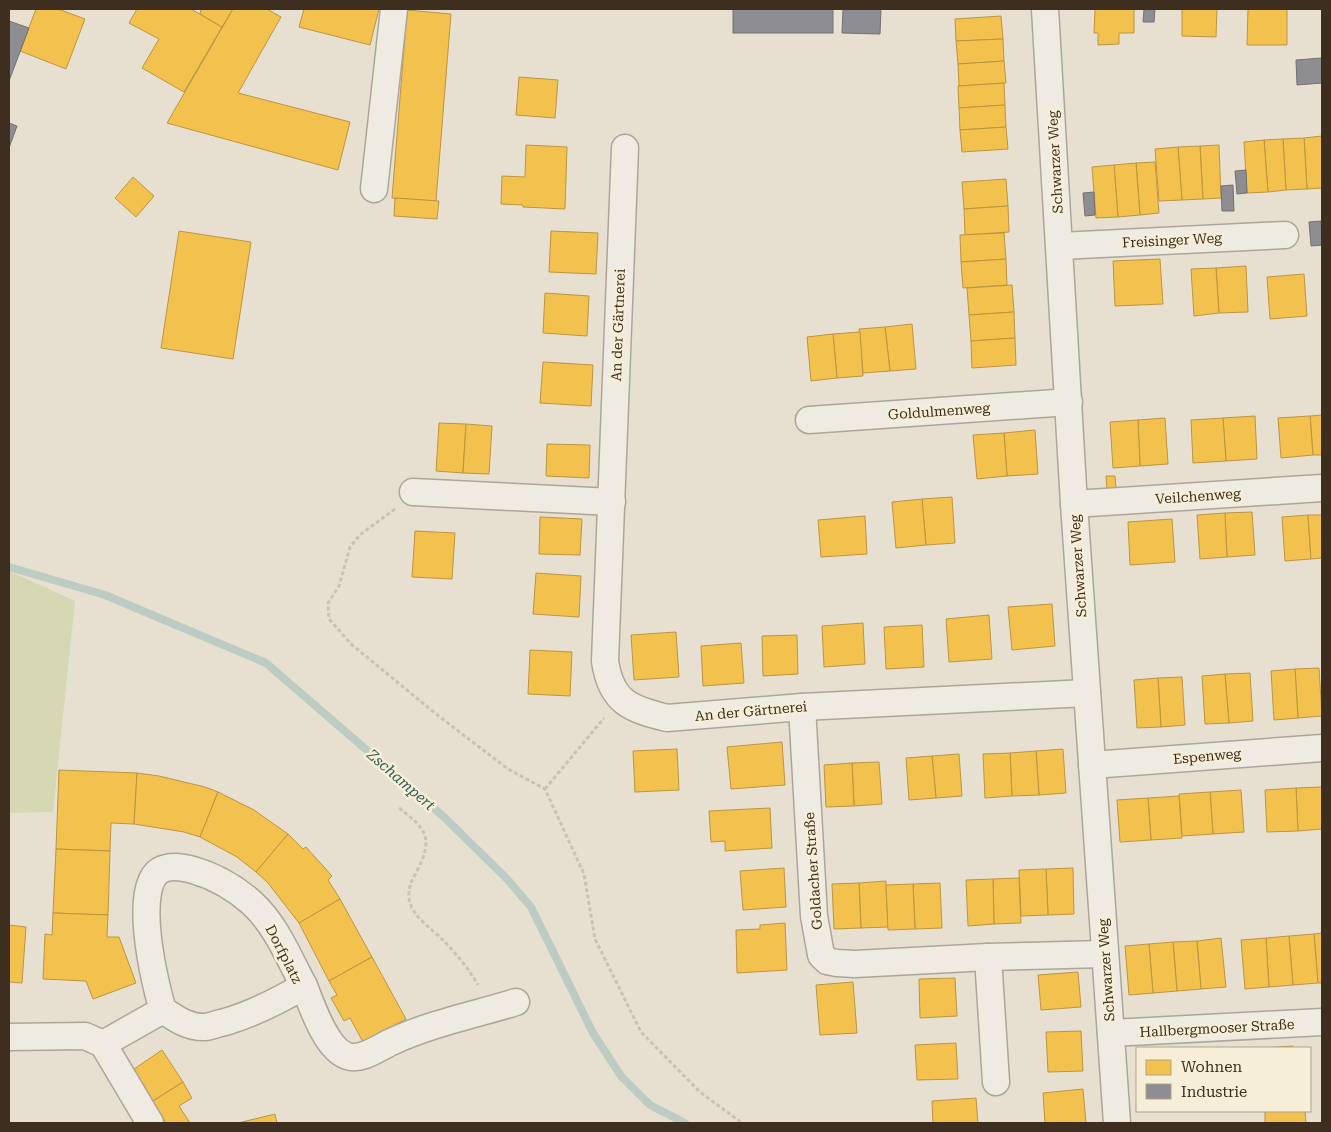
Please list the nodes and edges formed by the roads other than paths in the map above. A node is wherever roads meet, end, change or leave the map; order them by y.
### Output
1 (394, 9) edge
2 (1045, 9) edge
3 (625, 148) dead end
4 (374, 189) dead end
5 (1285, 235) dead end
6 (1060, 246) junction
7 (1069, 402) junction
8 (809, 420) dead end
9 (1322, 488) edge
10 (413, 492) road end
11 (612, 502) junction
12 (1074, 504) junction
13 (1087, 693) junction
14 (802, 707) junction
15 (1322, 748) edge
16 (1092, 765) junction
17 (1105, 954) junction
18 (988, 957) junction
19 (304, 986) junction
20 (504, 1006) road end
21 (163, 1010) junction
22 (1322, 1022) edge
23 (1111, 1033) junction
24 (9, 1038) edge
25 (103, 1044) junction
26 (996, 1082) dead end
27 (150, 1123) edge
28 (1117, 1123) edge

1 - 4 street
2 - 6 street, Schwarzer Weg
3 - 11 street, An der Gärtnerei
5 - 6 street, Freisinger Weg
6 - 7 street, Schwarzer Weg
7 - 8 street, Goldulmenweg
7 - 12 street, Schwarzer Weg
9 - 12 street, Veilchenweg
10 - 11 street
11 - 14 street, An der Gärtnerei
12 - 13 street, Schwarzer Weg
13 - 14 street, An der Gärtnerei
13 - 16 street, Schwarzer Weg
14 - 18 street, Goldacher Straße
15 - 16 street, Espenweg
16 - 17 street, Schwarzer Weg
17 - 18 street, Goldacher Straße
17 - 23 street, Schwarzer Weg
18 - 26 street
19 - 20 street
19 - 21 street, Dorfplatz
19 - 21 street, Dorfplatz
21 - 25 street
22 - 23 street, Hallbergmooser Straße
23 - 28 street, Schwarzer Weg
24 - 25 street
25 - 27 street

